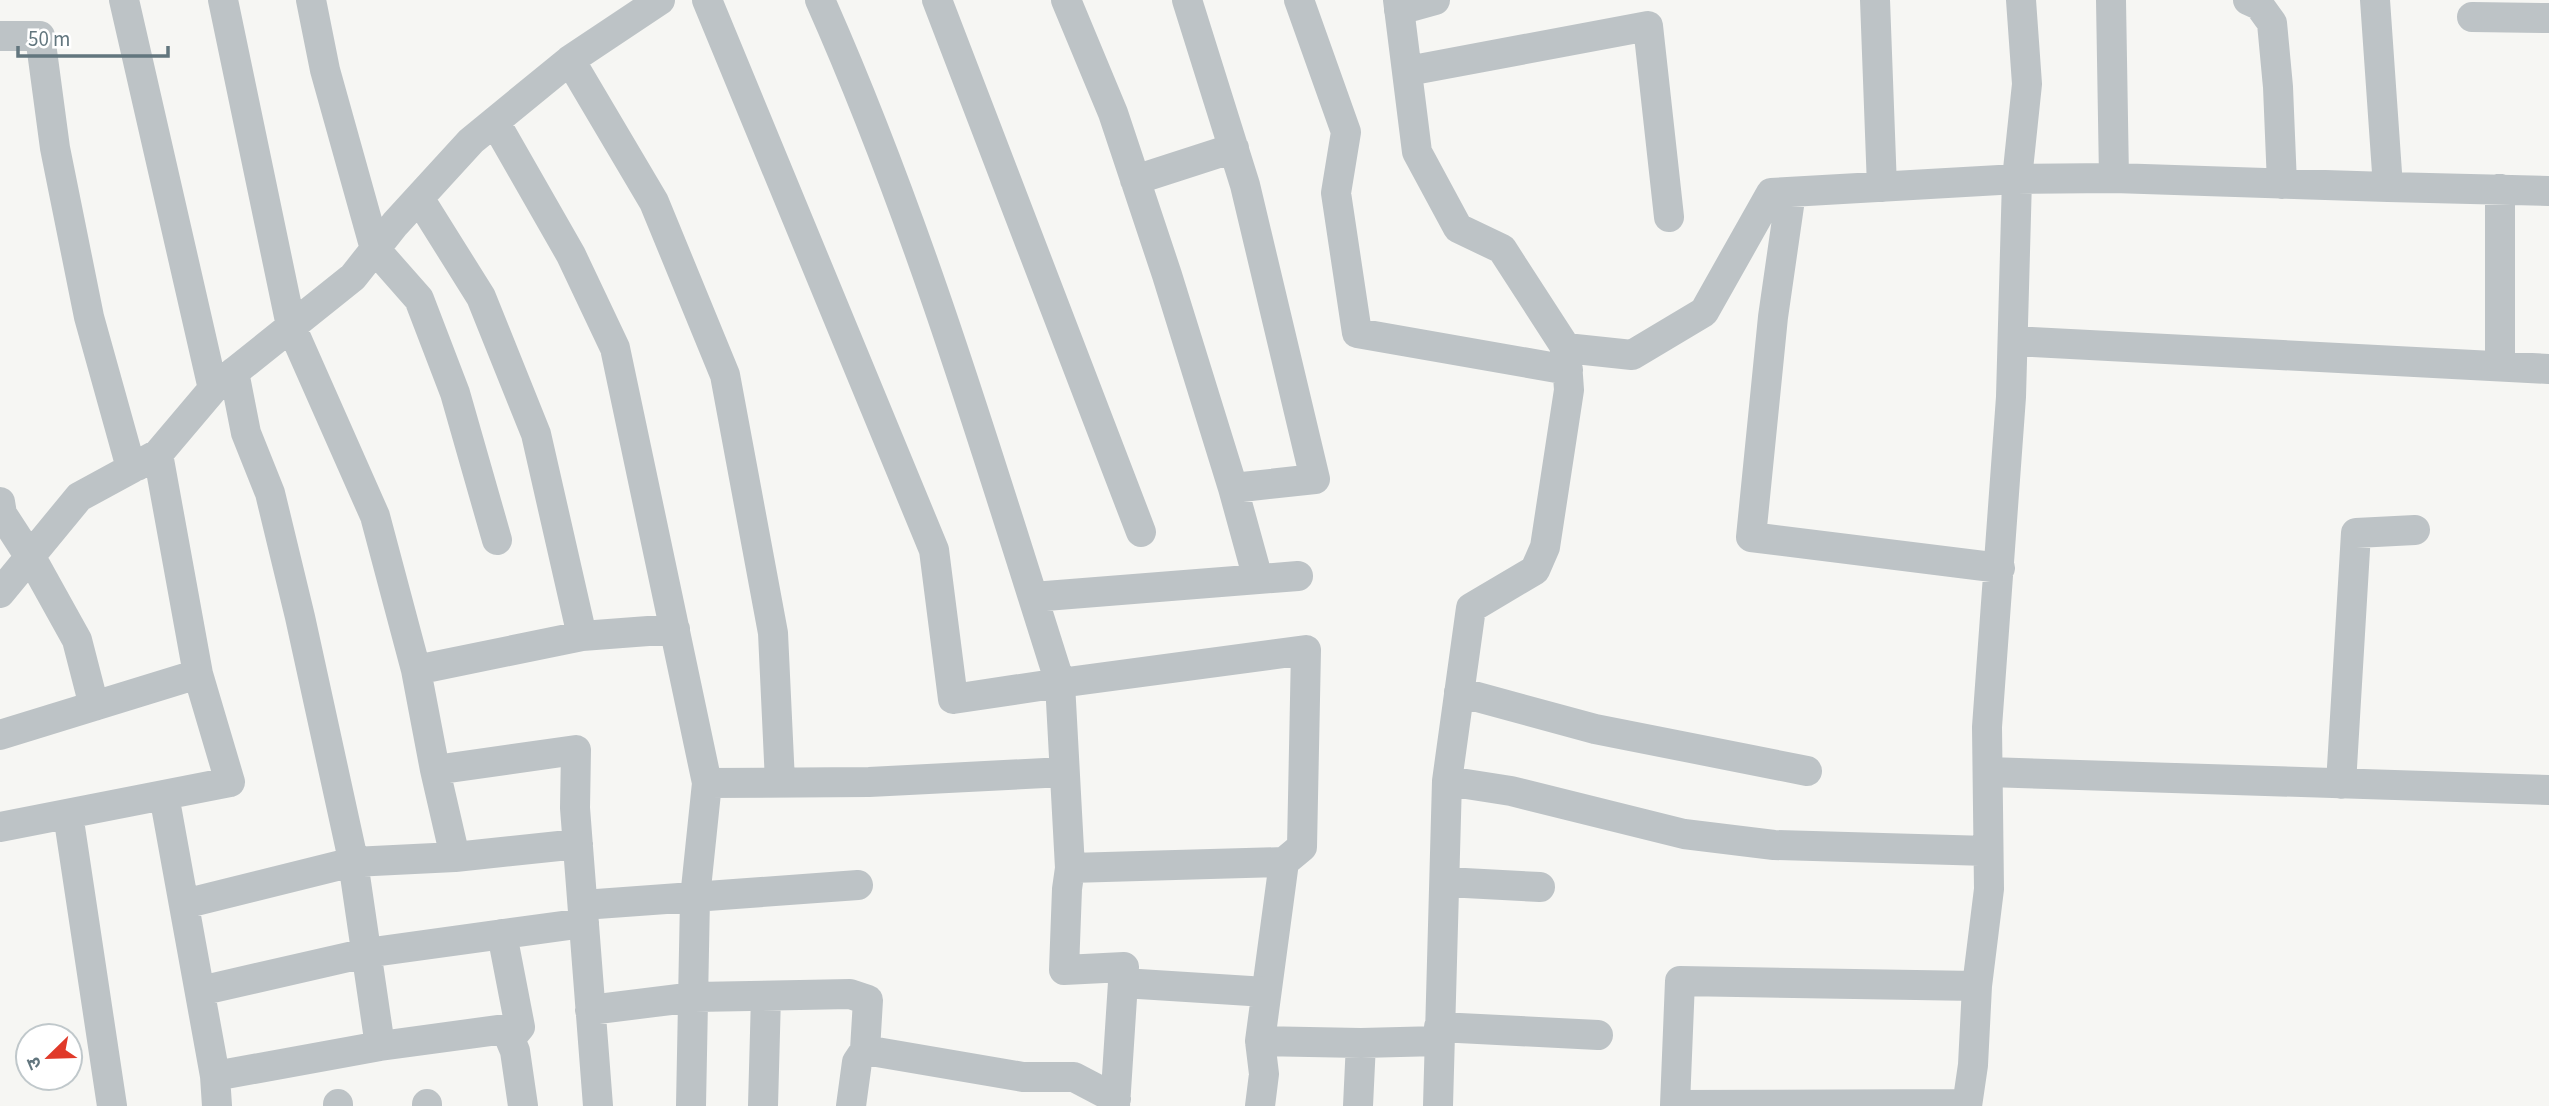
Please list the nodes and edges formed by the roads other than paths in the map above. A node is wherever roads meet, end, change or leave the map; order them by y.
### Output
1 (124, 0) edge
2 (223, 0) edge
3 (312, 0) edge
4 (660, 0) edge
5 (706, 0) edge
6 (820, 0) edge
7 (937, 0) edge
8 (1066, 0) edge
9 (1187, 0) edge
10 (1299, 0) edge
11 (1435, 0) edge
12 (1875, 0) edge
13 (2021, 0) edge
14 (2111, 0) edge
15 (2248, 0) edge
16 (2375, 0) edge
17 (1398, 5) edge
18 (1648, 13) edge
19 (2472, 17) dead end
20 (2549, 19) edge
21 (0, 36) edge
22 (570, 60) junction
23 (1408, 71) junction
24 (495, 122) junction
25 (1234, 148) junction
26 (2017, 178) junction
27 (2114, 178) junction
28 (1135, 180) junction
29 (2282, 184) junction
30 (1882, 187) junction
31 (2388, 187) junction
32 (2500, 190) junction
33 (2549, 191) edge
34 (1791, 192) junction
35 (419, 198) junction
36 (1669, 217) dead end
37 (375, 249) junction
38 (291, 326) junction
39 (2013, 341) junction
40 (1567, 359) junction
41 (2500, 366) junction
42 (2549, 369) edge
43 (223, 381) junction
44 (147, 460) junction
45 (1233, 488) junction
46 (0, 502) edge
47 (2415, 530) dead end
48 (1141, 532) dead end
49 (497, 540) dead end
50 (30, 557) junction
51 (2000, 568) junction
52 (1298, 576) dead end
53 (1258, 579) junction
54 (0, 593) edge
55 (1032, 597) junction
56 (675, 629) junction
57 (582, 636) junction
58 (416, 670) junction
59 (198, 674) junction
60 (1060, 683) junction
61 (1459, 692) junction
62 (94, 706) junction
63 (0, 735) edge
64 (435, 770) junction
65 (1807, 771) dead end
66 (1064, 772) junction
67 (1988, 772) junction
68 (1447, 781) junction
69 (780, 782) junction
70 (707, 783) junction
71 (2341, 784) junction
72 (2549, 790) edge
73 (164, 795) junction
74 (68, 814) junction
75 (0, 827) edge
76 (578, 844) junction
77 (1988, 851) junction
78 (455, 857) junction
79 (353, 862) junction
80 (1284, 862) junction
81 (1070, 868) junction
82 (1446, 882) junction
83 (858, 885) dead end
84 (1540, 887) dead end
85 (695, 898) junction
86 (184, 904) junction
87 (583, 914) junction
88 (502, 934) junction
89 (366, 953) junction
90 (1123, 983) junction
91 (1977, 986) junction
92 (200, 991) junction
93 (1266, 992) junction
94 (765, 996) junction
95 (695, 997) junction
96 (590, 1010) junction
97 (520, 1027) junction
98 (1439, 1034) junction
99 (1598, 1035) dead end
100 (1260, 1041) junction
101 (1361, 1043) junction
102 (380, 1046) junction
103 (865, 1050) junction
104 (215, 1076) junction
105 (1116, 1102) edge
106 (1967, 1105) edge
107 (112, 1106) edge
108 (217, 1106) edge
109 (523, 1106) edge
110 (598, 1106) edge
111 (691, 1106) edge
112 (763, 1106) edge
113 (851, 1106) edge
114 (1260, 1106) edge
115 (1357, 1106) edge
116 (1438, 1106) edge

1 - 43 street
2 - 38 street
3 - 37 street
4 - 22 street
5 - 60 street
6 - 55 street
7 - 48 street
8 - 28 street
9 - 25 street
10 - 40 street
11 - 17 street
12 - 30 street
13 - 26 street
14 - 27 street
15 - 29 street
16 - 31 street
17 - 23 street
18 - 23 street
18 - 36 street
19 - 20 street
21 - 44 street
22 - 24 street
22 - 69 street
23 - 40 street
24 - 35 street
24 - 56 street
25 - 28 street
25 - 45 street
26 - 27 street
26 - 30 street
26 - 39 street
27 - 29 street
28 - 45 street
29 - 31 street
30 - 34 street
31 - 32 street
32 - 33 street
32 - 41 street
34 - 40 street
34 - 51 street
35 - 37 street
35 - 57 street
37 - 38 street
37 - 49 street
38 - 43 street
38 - 58 street
39 - 41 street
39 - 51 street
40 - 61 street
41 - 42 street
43 - 44 street
43 - 79 street
44 - 50 street
44 - 59 street
45 - 53 street
46 - 50 street
47 - 71 street
50 - 54 street
50 - 62 street
51 - 67 street
52 - 53 street
53 - 55 street
55 - 60 street
56 - 57 street
56 - 70 street
57 - 58 street
58 - 64 street
59 - 62 street
59 - 73 street
60 - 66 street
60 - 80 street
61 - 65 street
61 - 68 street
62 - 63 street
64 - 76 street
64 - 78 street
66 - 69 street
66 - 81 street
67 - 71 street
67 - 77 street
68 - 77 street
68 - 82 street
69 - 70 street
70 - 85 street
71 - 72 street
73 - 74 street
73 - 86 street
74 - 75 street
74 - 107 street
76 - 78 street
76 - 87 street
77 - 91 street
78 - 79 street
79 - 86 street
79 - 89 street
80 - 81 street
80 - 93 street
81 - 90 street
82 - 84 street
82 - 98 street
83 - 85 street
85 - 87 street
85 - 95 street
86 - 92 street
87 - 88 street
87 - 96 street
88 - 89 street
88 - 97 street
89 - 92 street
89 - 102 street
90 - 93 street
90 - 105 street
91 - 106 street
91 - 106 street
92 - 104 street
93 - 100 street
94 - 95 street
94 - 103 street
94 - 112 street
95 - 96 street
95 - 111 street
96 - 110 street
97 - 102 street
97 - 109 street
98 - 99 street
98 - 101 street
98 - 116 street
100 - 101 street
100 - 114 street
101 - 115 street
102 - 104 street
103 - 105 street
103 - 113 street
104 - 108 street

